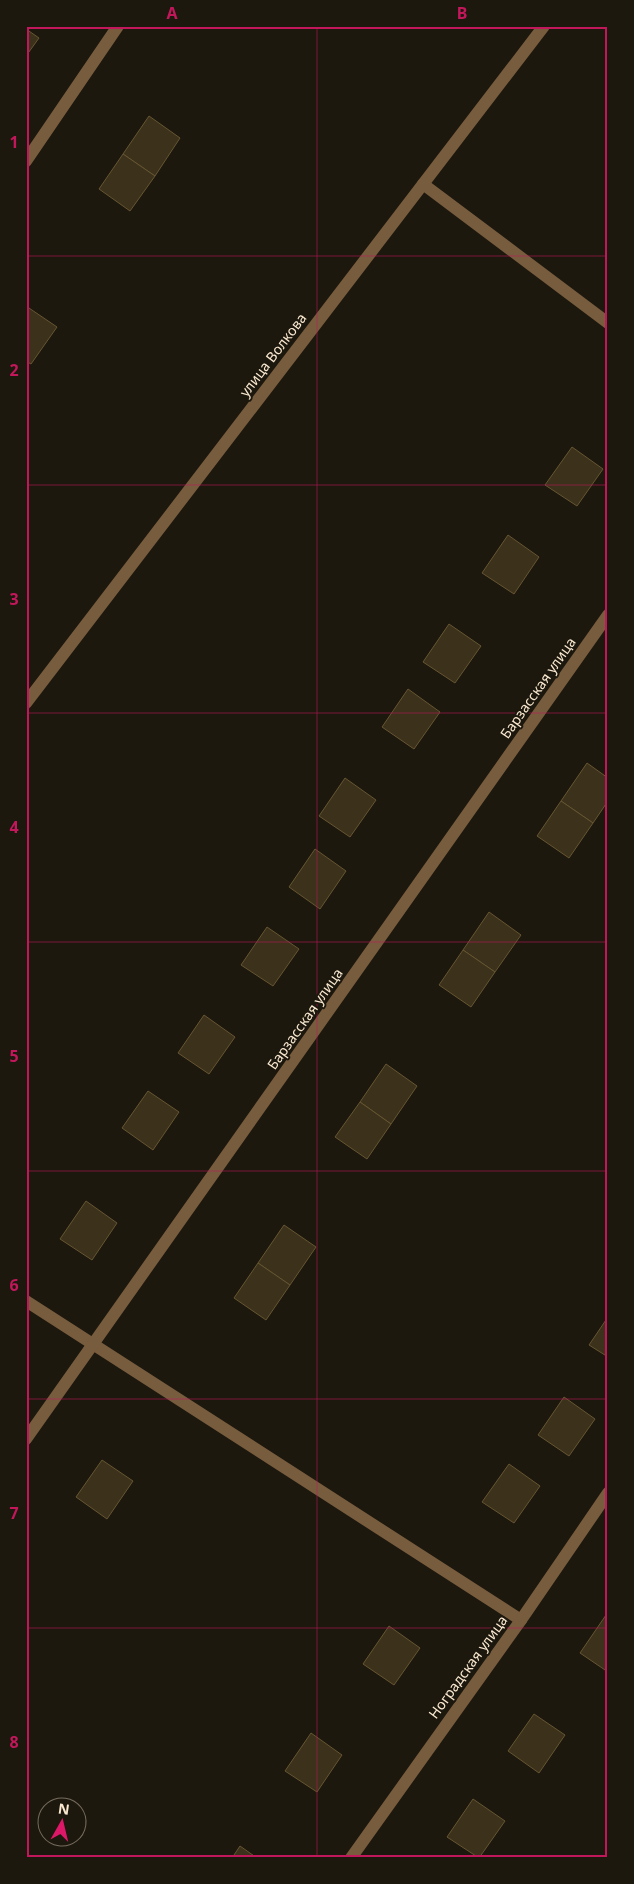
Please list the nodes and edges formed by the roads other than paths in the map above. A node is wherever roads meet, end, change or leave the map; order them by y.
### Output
1 (118, 26) edge
2 (544, 26) edge
3 (26, 161) edge
4 (423, 184) junction
5 (608, 323) edge
6 (608, 615) edge
7 (26, 702) edge
8 (26, 1301) edge
9 (93, 1344) junction
10 (26, 1440) edge
11 (608, 1493) edge
12 (521, 1620) junction
13 (351, 1858) edge

1 - 3 street
2 - 4 street, улица Волкова
4 - 5 street
4 - 7 street, улица Волкова
6 - 9 street, Барзасская улица
8 - 9 street
9 - 10 street, Барзасская улица
9 - 12 street
11 - 12 street, Ноградская улица
12 - 13 street, Ноградская улица

